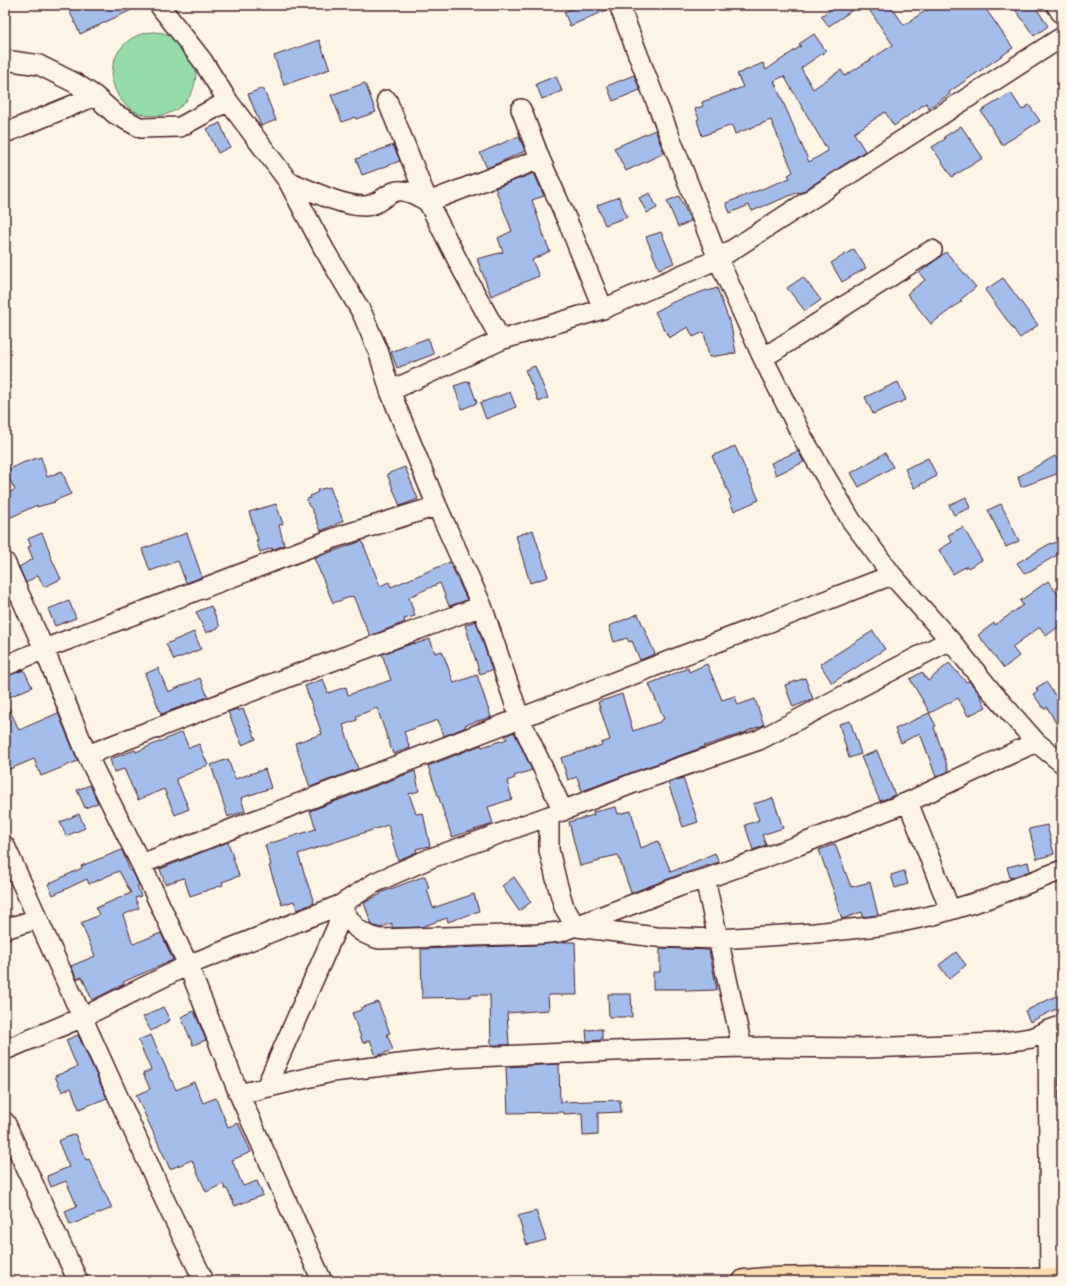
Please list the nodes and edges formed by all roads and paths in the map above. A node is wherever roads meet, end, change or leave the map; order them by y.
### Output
1 (159, 5) edge
2 (619, 5) edge
3 (1056, 5) edge
4 (1062, 14) edge
5 (1062, 37) edge
6 (5, 60) edge
7 (95, 96) junction
8 (387, 100) dead end
9 (228, 101) junction
10 (521, 109) dead end
11 (5, 133) edge
12 (540, 159) junction
13 (288, 181) junction
14 (428, 202) junction
15 (932, 250) dead end
16 (718, 260) junction
17 (603, 309) junction
18 (501, 340) junction
19 (763, 358) junction
20 (390, 390) junction
21 (437, 506) junction
22 (5, 562) edge
23 (892, 575) junction
24 (482, 606) junction
25 (950, 640) junction
26 (44, 649) junction
27 (5, 666) edge
28 (520, 719) junction
29 (1036, 742) junction
30 (87, 755) junction
31 (1062, 763) edge
32 (908, 802) junction
33 (556, 813) junction
34 (5, 846) edge
35 (141, 864) junction
36 (1062, 870) edge
37 (706, 879) junction
38 (342, 908) junction
39 (950, 910) junction
40 (37, 919) junction
41 (576, 926) junction
42 (5, 929) edge
43 (719, 939) junction
44 (188, 965) junction
45 (83, 1016) junction
46 (1055, 1027) edge
47 (742, 1047) junction
48 (5, 1050) edge
49 (266, 1087) junction
50 (239, 1094) junction
51 (5, 1122) edge
52 (821, 1280) edge
53 (1054, 1280) edge
54 (78, 1281) edge
55 (204, 1281) edge
56 (322, 1281) edge
57 (744, 1281) edge

1 - 9 street
2 - 16 street
3 - 4 street
5 - 16 street
6 - 7 street
7 - 9 street
7 - 11 street
8 - 14 street
9 - 13 street
10 - 12 street
12 - 14 street
12 - 17 street
13 - 14 street
13 - 20 street
14 - 18 street
15 - 19 street
16 - 17 street
16 - 19 street
17 - 18 street
18 - 20 street
19 - 23 street
20 - 21 street
21 - 24 street
21 - 26 street
22 - 26 street
23 - 25 street
23 - 28 street
24 - 28 street
24 - 30 street
25 - 29 street
25 - 33 street
26 - 27 street
26 - 30 street
28 - 33 street
28 - 35 street
29 - 31 street
29 - 32 street
30 - 35 street
32 - 37 street
32 - 39 street
33 - 38 street
33 - 41 street
34 - 40 street
35 - 44 street
36 - 39 street
37 - 41 street
37 - 43 street
38 - 41 street
38 - 44 street
38 - 49 street
39 - 43 street
40 - 42 street
40 - 45 street
41 - 43 street
43 - 47 street
44 - 45 street
44 - 50 street
45 - 48 street
45 - 55 street
46 - 47 street
46 - 53 street
47 - 49 street
49 - 50 street
50 - 56 street
51 - 54 street
52 - 53 main road
52 - 57 main road

